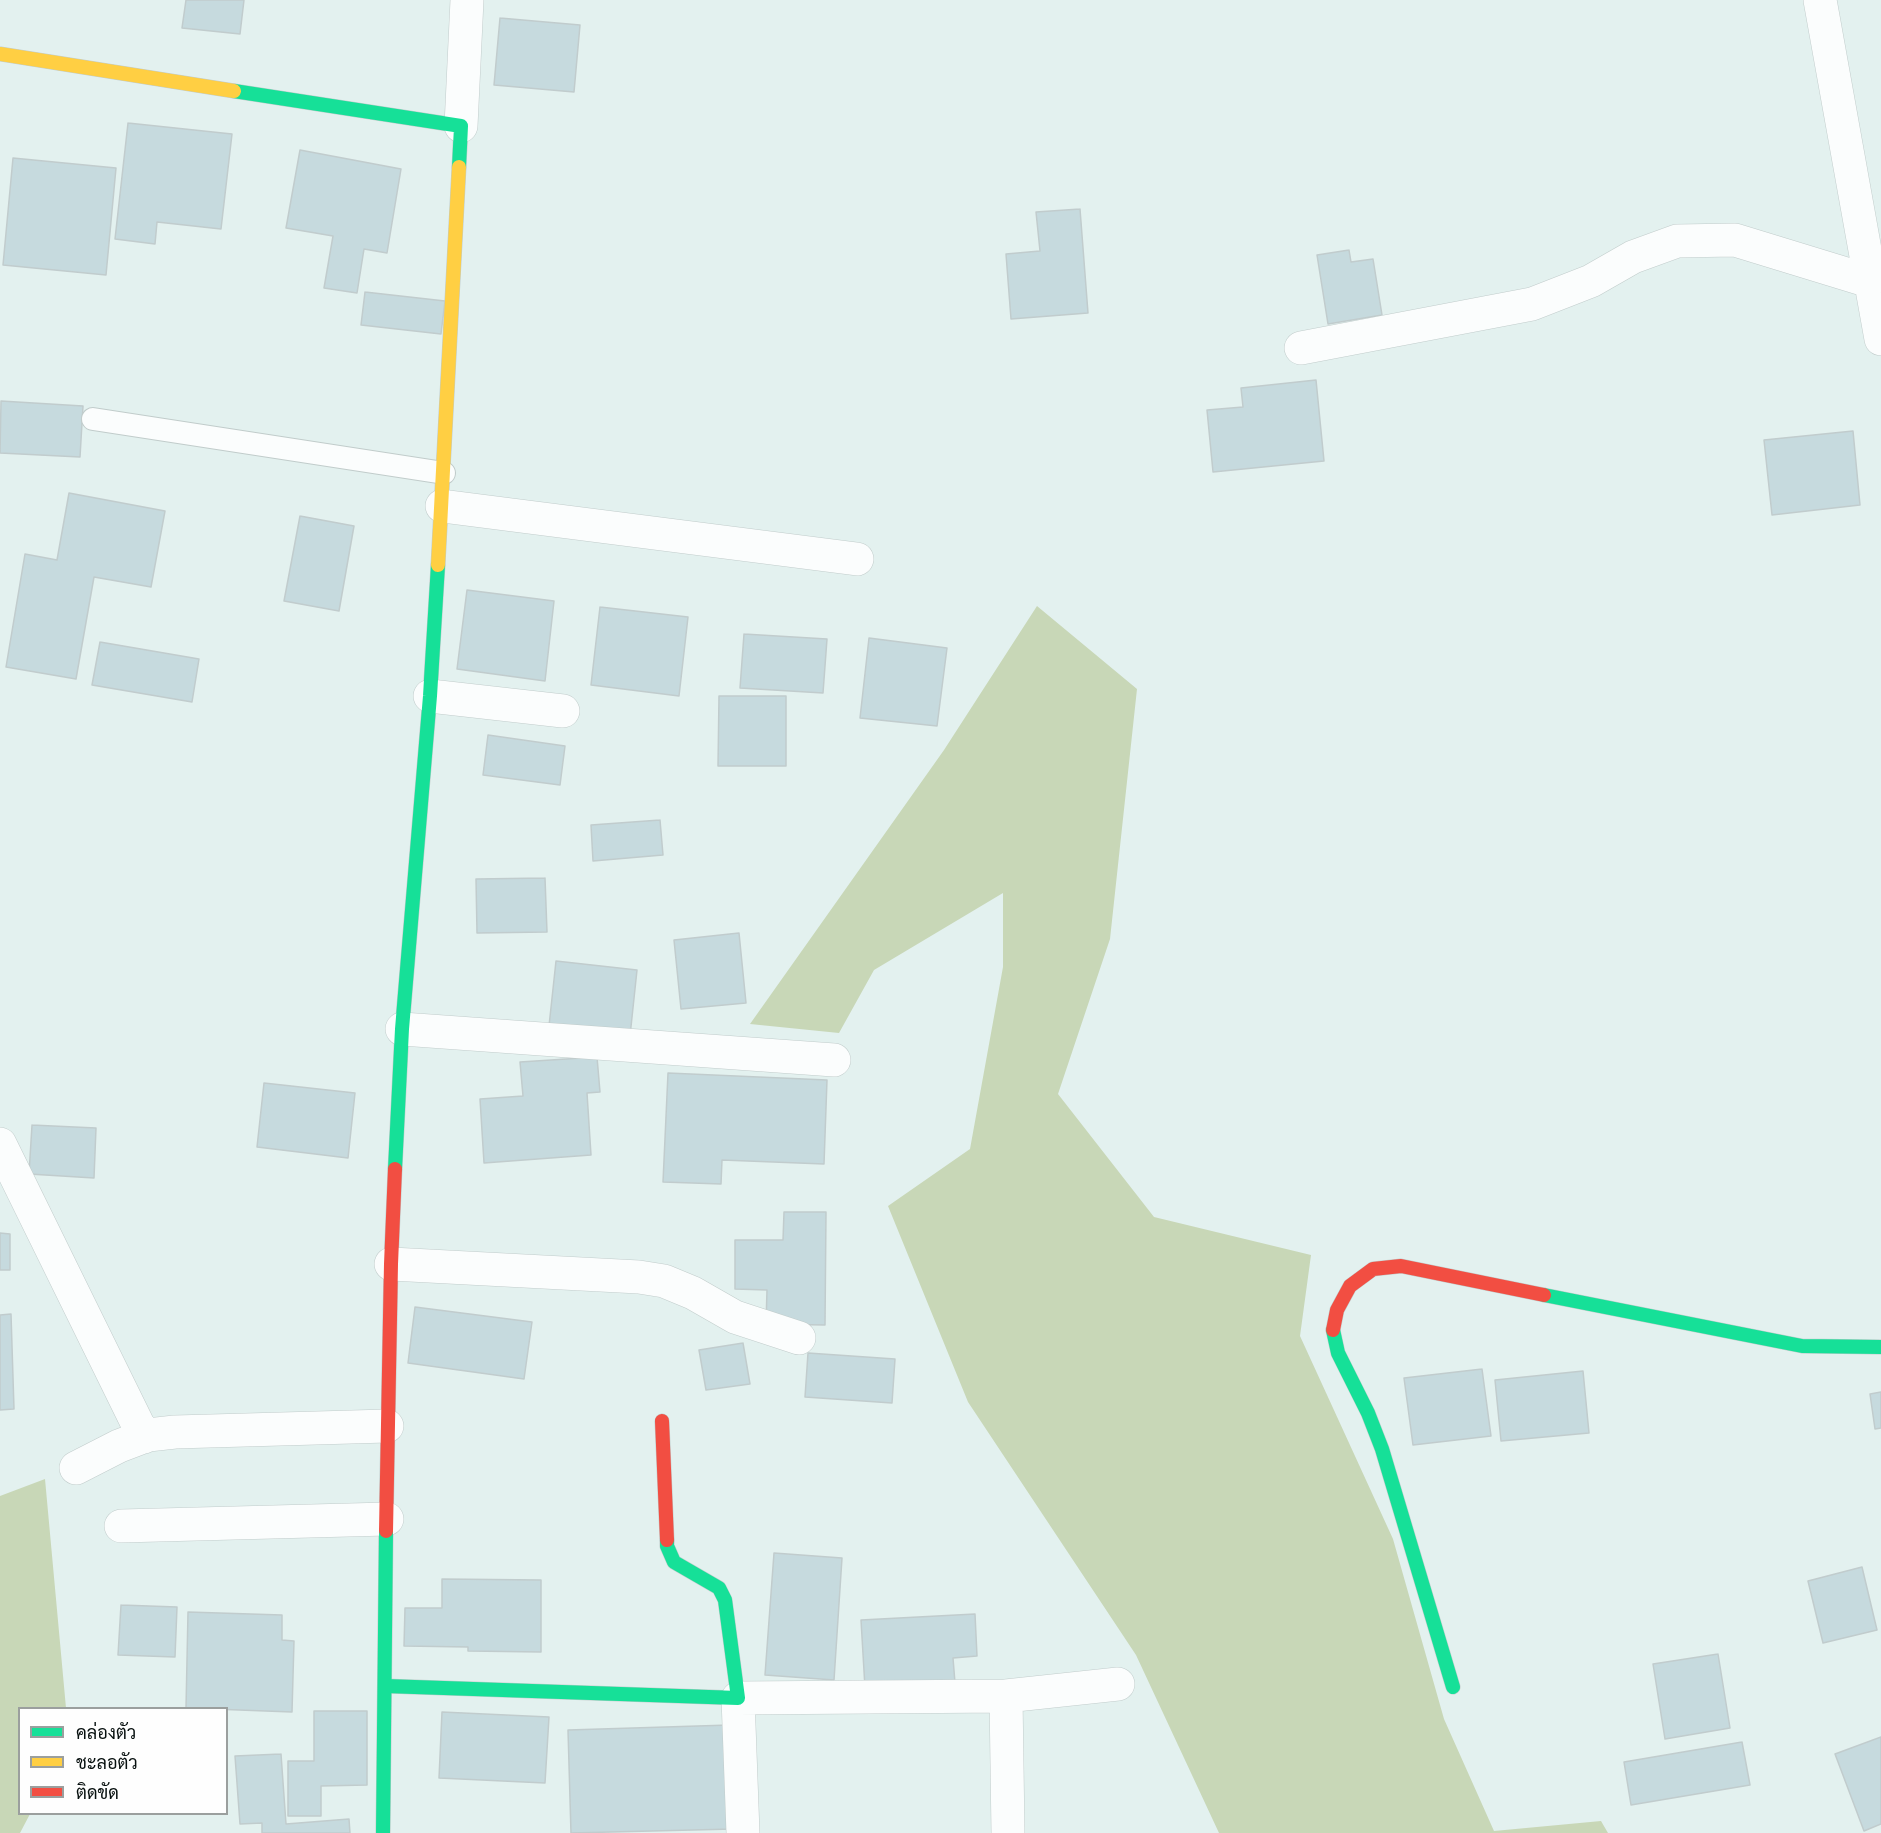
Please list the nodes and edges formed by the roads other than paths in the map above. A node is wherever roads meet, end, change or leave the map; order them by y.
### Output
1 (467, 0) edge
2 (1820, 0) edge
3 (0, 54) edge
4 (461, 126) junction
5 (1869, 281) junction
6 (1881, 339) edge
7 (1301, 348) dead end
8 (93, 419) dead end
9 (444, 473) junction
10 (442, 506) junction
11 (856, 559) dead end
12 (430, 696) junction
13 (563, 711) dead end
14 (402, 1029) junction
15 (834, 1060) dead end
16 (0, 1144) edge
17 (391, 1264) junction
18 (799, 1338) dead end
19 (1881, 1347) edge
20 (662, 1421) dead end
21 (387, 1425) junction
22 (144, 1437) junction
23 (76, 1468) dead end
24 (387, 1519) junction
25 (121, 1526) dead end
26 (1118, 1684) dead end
27 (385, 1686) junction
28 (1453, 1687) dead end
29 (1006, 1696) junction
30 (738, 1698) junction
31 (383, 1833) edge
32 (743, 1833) edge
33 (1008, 1833) edge

1 - 4 street
2 - 5 street
3 - 4 street
4 - 9 street
5 - 6 street
5 - 7 street
8 - 9 lane
9 - 10 street
10 - 11 street
10 - 12 street
12 - 13 street
12 - 14 street
14 - 15 street
14 - 17 street
16 - 22 street
17 - 18 street
17 - 21 street
19 - 28 street
20 - 30 street
21 - 22 street
21 - 24 street
22 - 23 street
24 - 25 street
24 - 27 street
26 - 29 street
27 - 30 street
27 - 31 street
29 - 30 street
29 - 33 street
30 - 32 street

